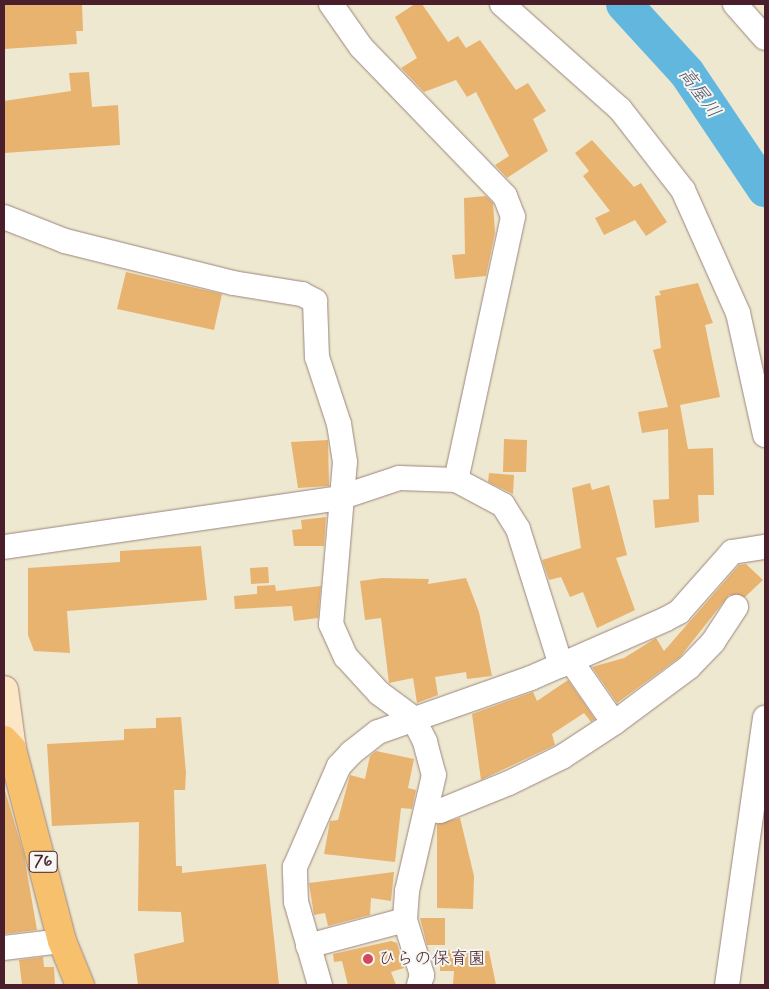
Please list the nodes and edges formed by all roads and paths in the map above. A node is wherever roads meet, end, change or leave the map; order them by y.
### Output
1 (332, 4) edge
2 (502, 4) edge
3 (735, 4) edge
4 (765, 38) edge
5 (4, 217) edge
6 (765, 435) edge
7 (456, 480) junction
8 (339, 498) junction
9 (4, 547) edge
10 (765, 547) edge
11 (736, 607) dead end
12 (566, 663) junction
13 (4, 690) edge
14 (412, 718) junction
15 (765, 718) edge
16 (614, 723) junction
17 (8, 744) edge
18 (429, 810) junction
19 (406, 920) junction
20 (62, 941) junction
21 (308, 946) junction
22 (4, 948) edge
23 (80, 985) edge
24 (320, 985) edge
25 (420, 985) edge
26 (727, 985) edge

1 - 7 street
2 - 6 street
3 - 4 street
5 - 8 street
7 - 8 street
7 - 12 street
8 - 9 street
8 - 14 street
10 - 12 street
11 - 16 street
12 - 14 street
12 - 16 street
13 - 17 street
14 - 18 street
14 - 21 street
15 - 26 street
16 - 18 street
17 - 20 main road, 76
18 - 19 street
19 - 21 street
19 - 25 street
20 - 22 street
20 - 23 main road, 76
21 - 24 street

